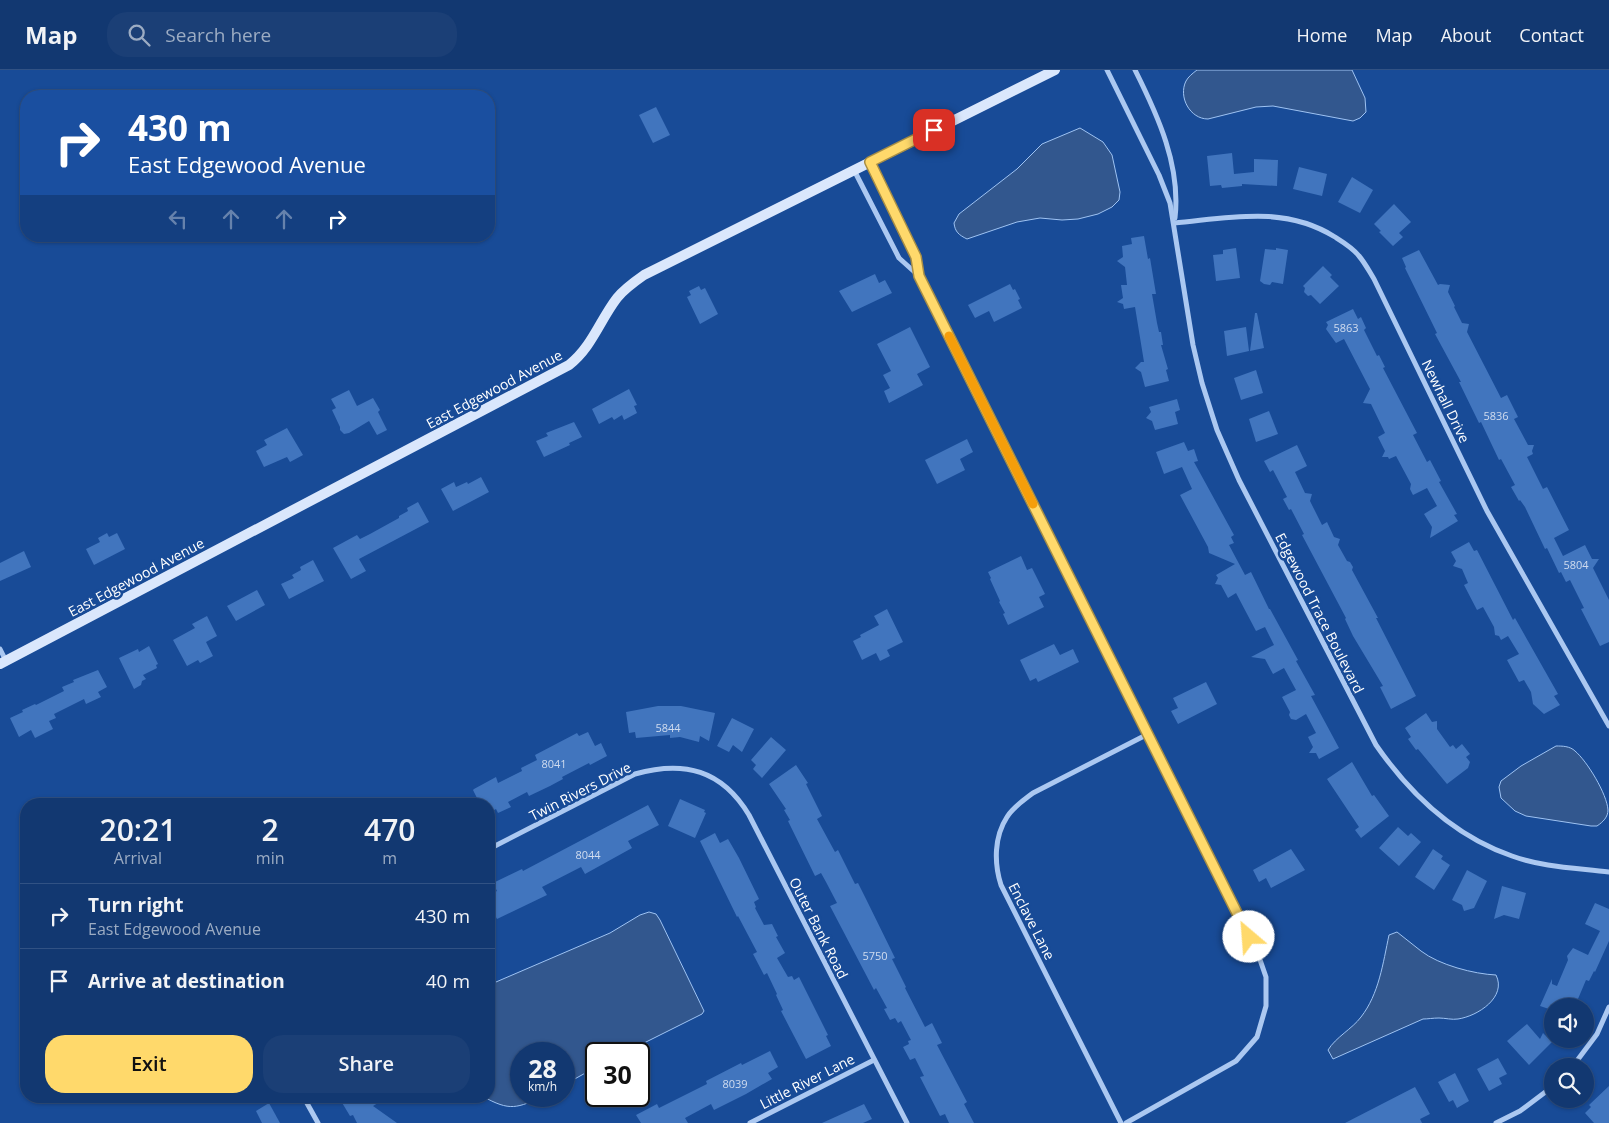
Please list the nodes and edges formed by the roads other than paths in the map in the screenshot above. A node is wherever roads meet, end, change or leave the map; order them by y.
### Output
1 (1055, 70) edge
2 (1106, 70) edge
3 (1136, 70) edge
4 (870, 162) junction
5 (854, 170) junction
6 (1174, 224) junction
7 (919, 276) junction
8 (0, 649) edge
9 (3, 662) edge
10 (1609, 726) edge
11 (1148, 734) junction
12 (686, 768) joint
13 (495, 846) edge
14 (1609, 872) edge
15 (1609, 1007) edge
16 (1579, 1058) edge
17 (874, 1060) junction
18 (1544, 1093) edge
19 (307, 1103) edge
20 (318, 1123) edge
21 (750, 1123) edge
22 (907, 1123) edge
23 (1121, 1123) edge
24 (1126, 1123) edge
25 (1496, 1123) edge

1 - 4 main road, East Edgewood Avenue
2 - 6 street, Edgewood Trace Boulevard
3 - 6 street, Edgewood Trace Boulevard
4 - 5 main road, East Edgewood Avenue
4 - 7 street
5 - 7 street
5 - 9 main road, East Edgewood Avenue
6 - 10 street, Newhall Drive
6 - 14 street, Edgewood Trace Boulevard
7 - 11 street
8 - 9 street
11 - 23 street, Enclave Lane
11 - 24 street
12 - 13 street, Twin Rivers Drive
12 - 17 street, Outer Bank Road
15 - 16 street
17 - 21 street, Little River Lane
17 - 22 street, Outer Bank Road
18 - 25 street
19 - 20 street

